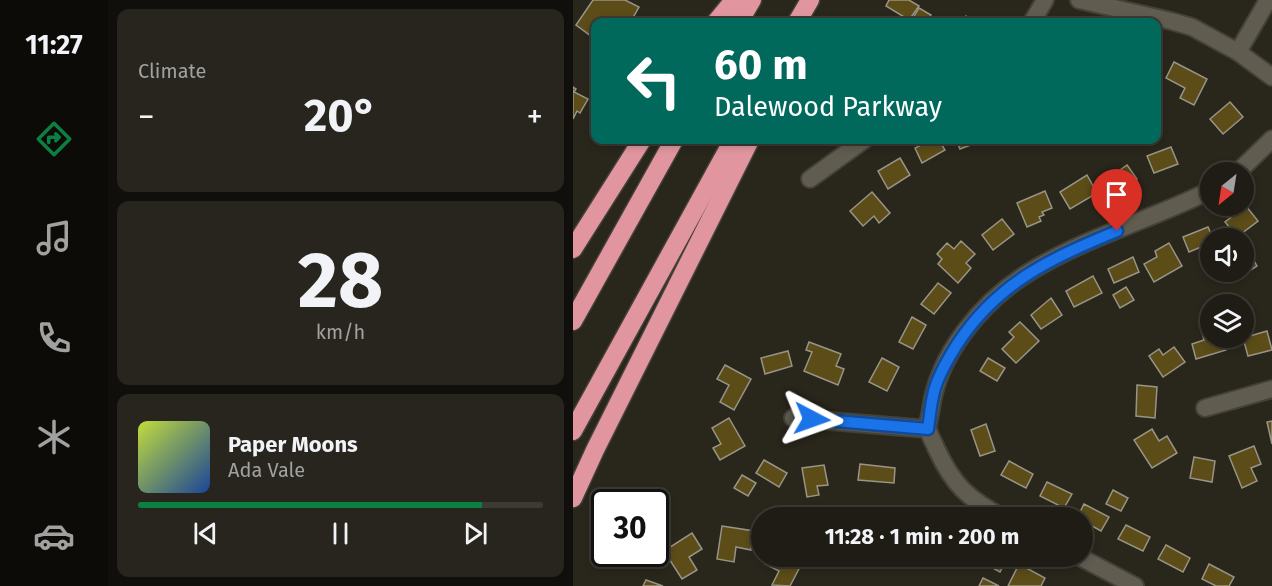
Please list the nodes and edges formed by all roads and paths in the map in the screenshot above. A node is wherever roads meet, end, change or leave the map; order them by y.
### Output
1 (733, 0) edge
2 (752, 0) edge
3 (810, 0) edge
4 (1045, 0) edge
5 (1079, 0) edge
6 (1268, 0) edge
7 (719, 18) edge
8 (741, 18) edge
9 (799, 18) edge
10 (1034, 18) edge
11 (1158, 18) edge
12 (1161, 19) edge
13 (1238, 52) junction
14 (1272, 77) edge
15 (1272, 139) edge
16 (639, 144) edge
17 (672, 144) edge
18 (731, 144) edge
19 (748, 144) edge
20 (858, 144) edge
21 (1248, 162) edge
22 (810, 179) dead end
23 (1200, 195) edge
24 (573, 249) edge
25 (573, 321) edge
26 (1272, 389) edge
27 (1205, 408) dead end
28 (793, 418) dead end
29 (928, 429) junction
30 (573, 431) edge
31 (573, 498) edge
32 (984, 507) edge
33 (1093, 564) edge
34 (1135, 586) edge

1 - 7 highway
2 - 8 highway
3 - 9 highway
4 - 10 street
5 - 11 street
6 - 13 street
12 - 13 street
13 - 14 street
15 - 21 street
16 - 24 highway
17 - 25 highway
18 - 30 highway
19 - 31 highway
20 - 22 street
23 - 29 street
26 - 27 street
28 - 29 street
29 - 32 street
33 - 34 street

